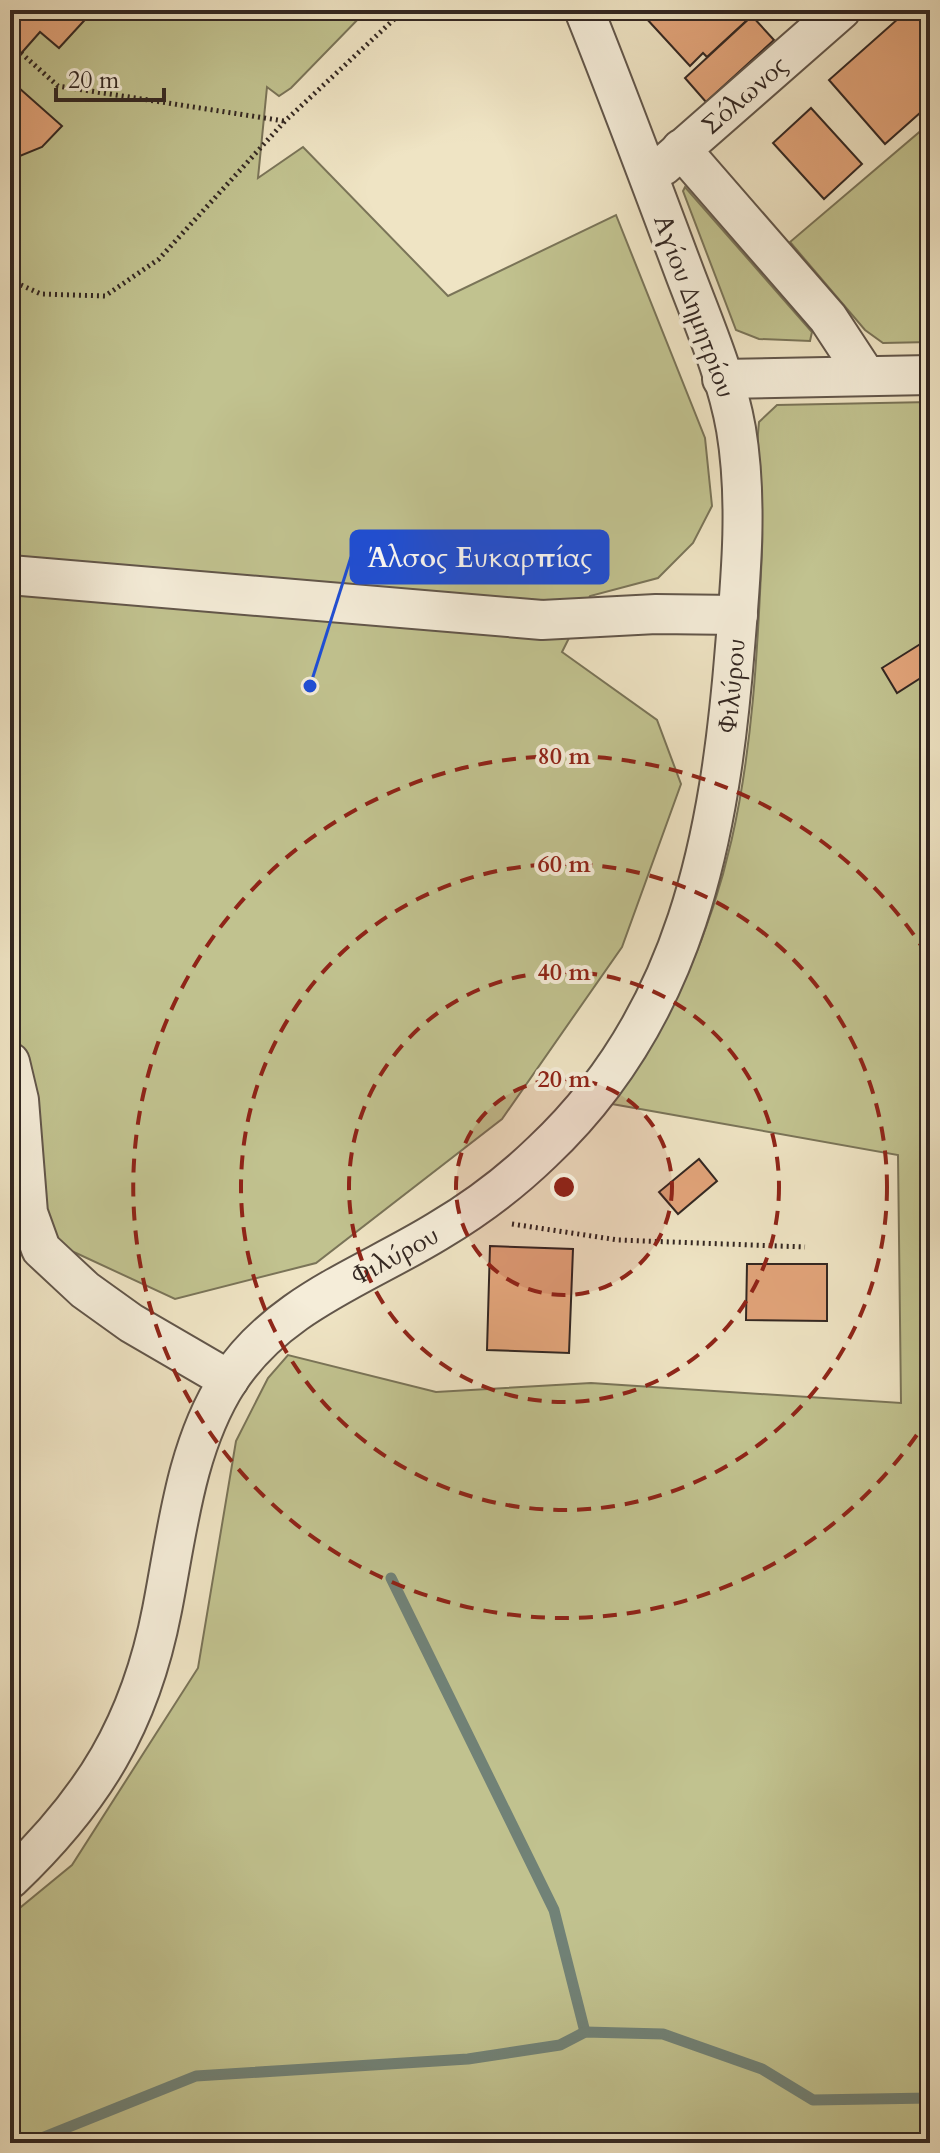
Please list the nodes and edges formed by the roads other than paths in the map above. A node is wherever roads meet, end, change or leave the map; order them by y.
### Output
1 (584, 10) edge
2 (841, 10) edge
3 (681, 149) junction
4 (649, 178) junction
5 (930, 375) edge
6 (866, 376) junction
7 (722, 379) junction
8 (10, 575) edge
9 (738, 615) junction
10 (10, 1062) edge
11 (229, 1380) junction
12 (10, 1879) edge

1 - 4 street, Αγίου Δημητρίου
2 - 3 street, Σόλωνος
3 - 4 street, Σόλωνος
3 - 6 street
4 - 7 street, Αγίου Δημητρίου
5 - 6 street
6 - 7 street
7 - 9 street, Αγίου Δημητρίου
8 - 9 street
9 - 11 street, Φιλύρου
10 - 11 street
11 - 12 street, Φιλύρου

